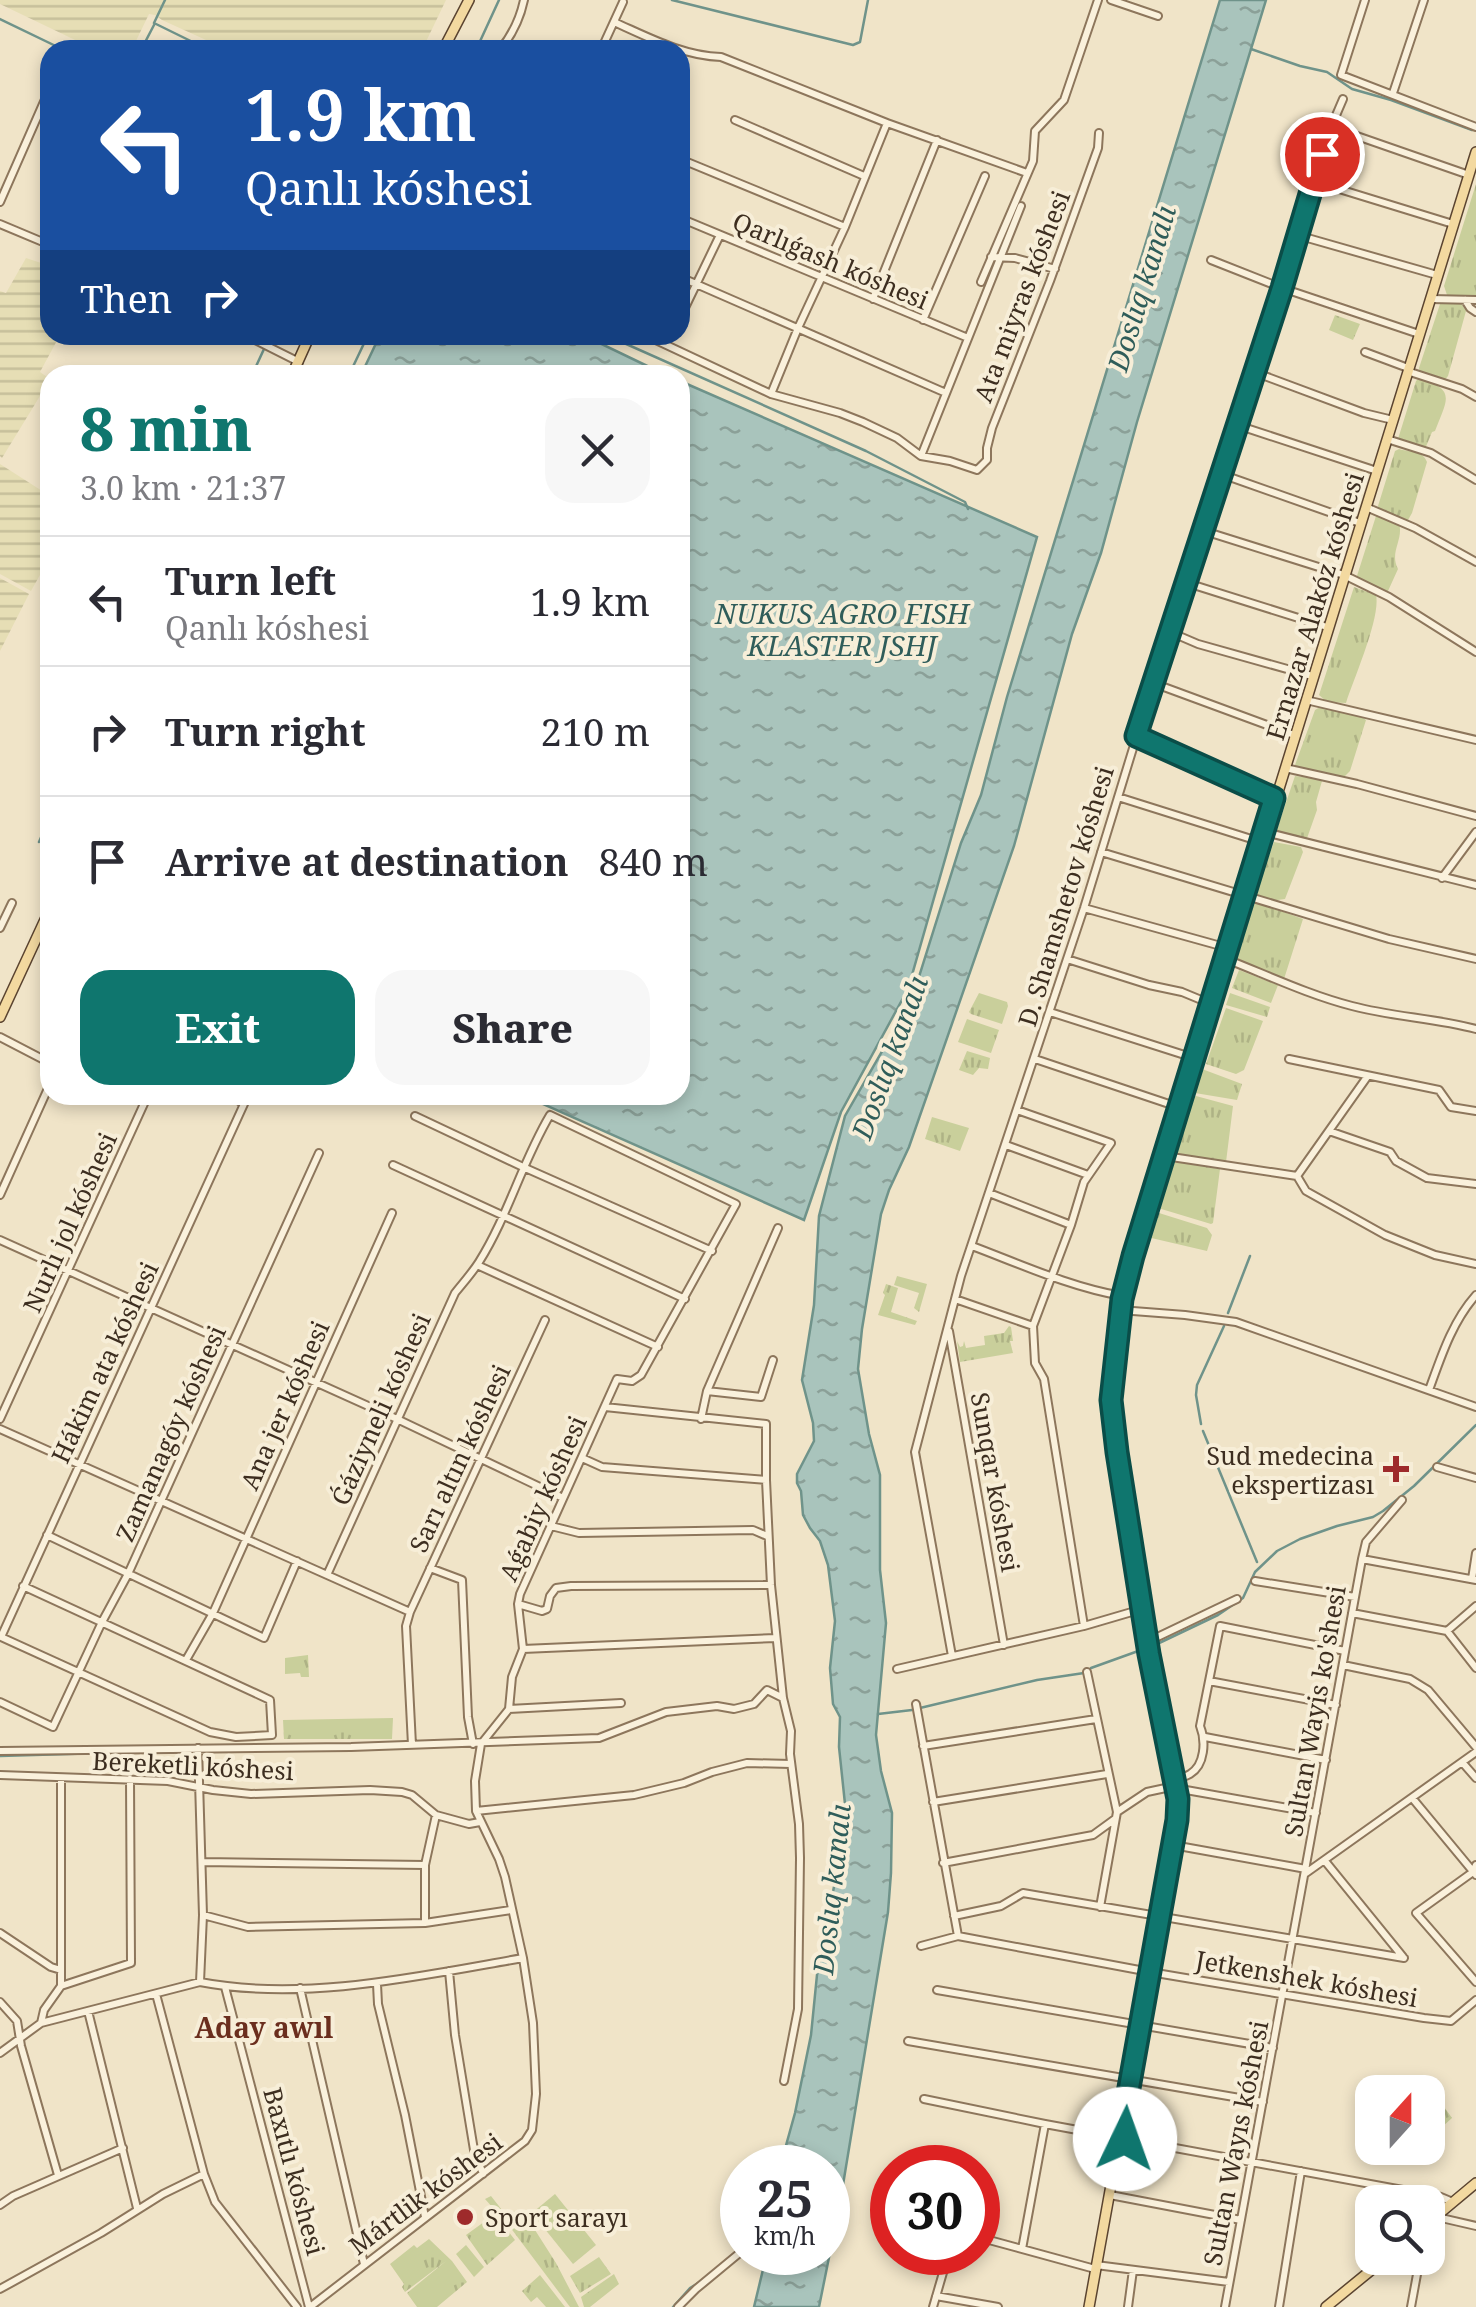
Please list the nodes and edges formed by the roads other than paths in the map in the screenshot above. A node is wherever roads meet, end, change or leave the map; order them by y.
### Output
1 (470, 0) edge
2 (524, 0) edge
3 (1098, 0) edge
4 (1111, 0) edge
5 (1365, 0) edge
6 (1424, 0) edge
7 (623, 2) edge
8 (1158, 16) dead end
9 (614, 22) junction
10 (448, 40) edge
11 (509, 40) edge
12 (606, 40) edge
13 (658, 40) edge
14 (690, 53) edge
15 (1394, 93) junction
16 (1343, 99) dead end
17 (40, 111) edge
18 (735, 120) dead end
19 (887, 124) junction
20 (1331, 127) junction
21 (1476, 127) edge
22 (1099, 133) dead end
23 (938, 140) junction
24 (1476, 152) edge
25 (690, 163) edge
26 (1027, 173) junction
27 (1469, 174) junction
28 (864, 176) junction
29 (985, 176) dead end
30 (1313, 181) junction
31 (0, 202) edge
32 (1022, 206) dead end
33 (690, 222) edge
34 (0, 224) edge
35 (1453, 224) junction
36 (845, 227) junction
37 (720, 235) junction
38 (1296, 236) junction
39 (40, 242) edge
40 (991, 257) junction
41 (1002, 258) junction
42 (1211, 260) dead end
43 (1054, 268) junction
44 (1438, 275) junction
45 (822, 278) junction
46 (690, 281) edge
47 (980, 282) dead end
48 (698, 285) junction
49 (1282, 288) junction
50 (873, 299) junction
51 (690, 300) edge
52 (1430, 300) junction
53 (1465, 300) junction
54 (1476, 300) edge
55 (1476, 312) edge
56 (923, 320) junction
57 (798, 328) junction
58 (1419, 334) junction
59 (968, 338) junction
60 (264, 345) edge
61 (306, 345) edge
62 (668, 345) edge
63 (1365, 352) dead end
64 (298, 362) junction
65 (297, 365) edge
66 (1408, 370) junction
67 (1254, 372) junction
68 (946, 393) junction
69 (771, 394) junction
70 (1476, 397) edge
71 (1393, 420) junction
72 (1237, 425) junction
73 (1387, 439) junction
74 (921, 456) junction
75 (1377, 471) junction
76 (1221, 474) junction
77 (1476, 480) edge
78 (1365, 507) junction
79 (1360, 523) junction
80 (1201, 530) junction
81 (1476, 562) edge
82 (1344, 575) junction
83 (1184, 582) junction
84 (1328, 627) junction
85 (1170, 632) junction
86 (1476, 652) edge
87 (1312, 676) junction
88 (1153, 683) junction
89 (1305, 699) junction
90 (1294, 735) junction
91 (1136, 736) junction
92 (1476, 740) edge
93 (1284, 768) junction
94 (1118, 797) junction
95 (1274, 798) junction
96 (1476, 816) edge
97 (1476, 832) edge
98 (1262, 837) junction
99 (1101, 852) junction
100 (1442, 878) junction
101 (1476, 885) edge
102 (1244, 895) junction
103 (12, 903) dead end
104 (1084, 908) junction
105 (0, 928) edge
106 (40, 931) edge
107 (1226, 954) junction
108 (1067, 959) junction
109 (1476, 959) edge
110 (1210, 1004) junction
111 (1050, 1012) junction
112 (0, 1017) edge
113 (1476, 1029) edge
114 (0, 1038) edge
115 (40, 1058) edge
116 (1194, 1058) junction
117 (1035, 1060) junction
118 (1289, 1060) dead end
119 (1367, 1076) junction
120 (40, 1105) edge
121 (144, 1105) edge
122 (244, 1105) edge
123 (1178, 1107) junction
124 (1018, 1110) junction
125 (1476, 1111) edge
126 (414, 1116) dead end
127 (1329, 1132) junction
128 (1006, 1145) junction
129 (319, 1152) dead end
130 (1164, 1156) junction
131 (393, 1165) dead end
132 (523, 1168) junction
133 (1088, 1175) junction
134 (1297, 1176) junction
135 (1476, 1184) edge
136 (989, 1193) junction
137 (0, 1194) edge
138 (392, 1213) dead end
139 (503, 1216) junction
140 (1071, 1225) junction
141 (778, 1228) dead end
142 (0, 1240) edge
143 (971, 1246) junction
144 (712, 1251) junction
145 (1476, 1264) edge
146 (478, 1265) junction
147 (69, 1271) junction
148 (1052, 1276) junction
149 (1476, 1295) edge
150 (1122, 1296) junction
151 (685, 1299) junction
152 (955, 1299) junction
153 (150, 1308) junction
154 (1120, 1310) junction
155 (545, 1320) dead end
156 (948, 1325) junction
157 (1033, 1326) junction
158 (232, 1345) junction
159 (658, 1347) junction
160 (773, 1360) dead end
161 (316, 1383) junction
162 (707, 1390) junction
163 (1429, 1390) junction
164 (605, 1407) junction
165 (1476, 1407) edge
166 (0, 1419) edge
167 (700, 1419) junction
168 (397, 1420) junction
169 (0, 1429) edge
170 (582, 1458) junction
171 (480, 1459) junction
172 (79, 1464) junction
173 (1437, 1467) dead end
174 (1476, 1478) edge
175 (766, 1480) junction
176 (564, 1498) junction
177 (1402, 1500) dead end
178 (162, 1501) junction
179 (551, 1526) junction
180 (47, 1535) junction
181 (768, 1536) junction
182 (245, 1539) junction
183 (1476, 1554) edge
184 (1362, 1560) junction
185 (297, 1561) junction
186 (430, 1568) junction
187 (128, 1574) junction
188 (327, 1575) junction
189 (1474, 1579) edge
190 (1255, 1581) dead end
191 (771, 1585) junction
192 (23, 1586) junction
193 (1355, 1597) junction
194 (1237, 1599) dead end
195 (518, 1604) junction
196 (1476, 1606) edge
197 (1142, 1609) junction
198 (410, 1612) junction
199 (213, 1613) junction
200 (1352, 1613) junction
201 (102, 1622) junction
202 (1084, 1626) junction
203 (1447, 1631) junction
204 (0, 1636) edge
205 (776, 1638) junction
206 (1148, 1642) junction
207 (1004, 1645) junction
208 (523, 1649) junction
209 (1346, 1650) junction
210 (952, 1656) junction
211 (186, 1660) junction
212 (1343, 1665) junction
213 (1476, 1668) edge
214 (897, 1669) dead end
215 (78, 1672) junction
216 (1087, 1672) dead end
217 (1209, 1681) junction
218 (782, 1698) junction
219 (0, 1702) edge
220 (620, 1703) dead end
221 (916, 1704) dead end
222 (1336, 1704) junction
223 (509, 1709) junction
224 (1096, 1719) junction
225 (210, 1732) junction
226 (1205, 1737) junction
227 (477, 1744) junction
228 (412, 1745) junction
229 (923, 1746) junction
230 (198, 1748) junction
231 (210, 1748) junction
232 (1476, 1750) edge
233 (0, 1751) edge
234 (1326, 1760) junction
235 (1462, 1762) junction
236 (791, 1764) junction
237 (1107, 1774) junction
238 (0, 1775) edge
239 (60, 1778) junction
240 (1476, 1778) edge
241 (130, 1780) junction
242 (1175, 1786) junction
243 (199, 1788) junction
244 (1413, 1798) junction
245 (933, 1802) junction
246 (476, 1811) junction
247 (1316, 1813) junction
248 (1116, 1815) junction
249 (436, 1816) junction
250 (480, 1822) junction
251 (1173, 1845) junction
252 (1325, 1861) junction
253 (202, 1862) junction
254 (943, 1863) junction
255 (425, 1865) junction
256 (1475, 1871) edge
257 (1305, 1872) junction
258 (1100, 1907) junction
259 (511, 1910) junction
260 (203, 1915) junction
261 (954, 1916) junction
262 (1160, 1916) junction
263 (425, 1923) junction
264 (0, 1932) edge
265 (958, 1936) junction
266 (1293, 1938) junction
267 (921, 1946) dead end
268 (522, 1958) junction
269 (61, 1970) junction
270 (449, 1971) junction
271 (1150, 1972) junction
272 (200, 1982) junction
273 (1476, 1982) edge
274 (377, 1984) junction
275 (61, 1986) junction
276 (226, 1987) junction
277 (300, 1988) junction
278 (937, 1990) dead end
279 (156, 1994) junction
280 (1283, 1994) junction
281 (1476, 2000) edge
282 (0, 2002) edge
283 (88, 2011) junction
284 (42, 2024) junction
285 (1140, 2025) junction
286 (22, 2039) junction
287 (908, 2040) dead end
288 (1273, 2048) junction
289 (0, 2053) edge
290 (1130, 2080) junction
291 (784, 2081) dead end
292 (924, 2099) dead end
293 (1264, 2102) junction
294 (1045, 2124) junction
295 (1120, 2138) junction
296 (123, 2148) junction
297 (1253, 2162) junction
298 (1301, 2172) junction
299 (204, 2174) junction
300 (484, 2174) junction
301 (58, 2175) junction
302 (1476, 2184) edge
303 (1108, 2194) junction
304 (1453, 2202) junction
305 (0, 2205) edge
306 (137, 2208) junction
307 (1445, 2209) edge
308 (425, 2217) junction
309 (1241, 2220) junction
310 (1445, 2222) edge
311 (1476, 2226) edge
312 (1000, 2243) edge
313 (1022, 2249) junction
314 (364, 2264) junction
315 (1096, 2267) junction
316 (720, 2269) edge
317 (1133, 2270) junction
318 (942, 2275) edge
319 (1365, 2275) edge
320 (1417, 2275) edge
321 (1229, 2282) junction
322 (0, 2289) edge
323 (936, 2296) junction
324 (297, 2307) edge
325 (310, 2307) edge
326 (678, 2307) edge
327 (932, 2307) edge
328 (998, 2307) edge
329 (1089, 2307) edge
330 (1128, 2307) edge
331 (1225, 2307) edge
332 (1280, 2307) edge
333 (1326, 2307) edge
334 (1411, 2307) edge

1 - 10 main road
2 - 11 street
3 - 26 street
4 - 8 street
5 - 15 street
6 - 15 street
7 - 9 street
9 - 12 street
9 - 13 street
14 - 19 street
15 - 21 street
16 - 20 street, D. Shamshetov kóshesi
17 - 31 street
18 - 28 street
19 - 23 street
19 - 28 street
20 - 27 street
20 - 30 street, D. Shamshetov kóshesi
22 - 43 street, Ata miyras kóshesi
23 - 26 street
23 - 50 street
24 - 27 main road, Ernazar Alakóz kóshesi
25 - 36 street
26 - 40 street
27 - 35 main road, Ernazar Alakóz kóshesi
28 - 36 street
29 - 56 street
30 - 35 street
30 - 38 street, D. Shamshetov kóshesi
32 - 41 street
33 - 37 street, Qarlıǵash kóshesi
34 - 39 street
35 - 44 main road, Ernazar Alakóz kóshesi
36 - 45 street
37 - 45 street, Qarlıǵash kóshesi
37 - 48 street
38 - 44 street
38 - 49 street, D. Shamshetov kóshesi
40 - 41 street
40 - 47 street
41 - 43 street
41 - 59 street
42 - 49 street
43 - 74 street, Ata miyras kóshesi
44 - 52 main road, Ernazar Alakóz kóshesi
45 - 50 street, Qarlıǵash kóshesi
45 - 57 street
46 - 48 street
48 - 51 street
48 - 57 street
49 - 58 street
49 - 67 street, D. Shamshetov kóshesi
50 - 56 street, Qarlıǵash kóshesi
52 - 53 street
52 - 58 main road, Ernazar Alakóz kóshesi
53 - 54 street
53 - 55 street
56 - 59 street, Qarlıǵash kóshesi
57 - 68 street
57 - 69 street
58 - 66 main road, Ernazar Alakóz kóshesi
59 - 68 street
60 - 64 street
61 - 64 main road
62 - 69 street
63 - 66 street
64 - 65 main road
66 - 70 street
66 - 71 main road, Ernazar Alakóz kóshesi
67 - 71 street
67 - 72 street, D. Shamshetov kóshesi
68 - 74 street
69 - 74 street
71 - 73 main road, Ernazar Alakóz kóshesi
72 - 75 street
72 - 76 street, D. Shamshetov kóshesi
73 - 75 main road, Ernazar Alakóz kóshesi
73 - 77 street
75 - 78 main road, Ernazar Alakóz kóshesi
76 - 79 street
76 - 80 street, D. Shamshetov kóshesi
78 - 79 main road, Ernazar Alakóz kóshesi
78 - 81 street
79 - 82 main road, Ernazar Alakóz kóshesi
80 - 82 street
80 - 83 street, D. Shamshetov kóshesi
82 - 84 main road, Ernazar Alakóz kóshesi
82 - 86 street
83 - 84 street
83 - 85 street, D. Shamshetov kóshesi
84 - 87 main road, Ernazar Alakóz kóshesi
85 - 87 street
85 - 88 street, D. Shamshetov kóshesi
87 - 89 main road, Ernazar Alakóz kóshesi
88 - 90 street
88 - 91 street, D. Shamshetov kóshesi
89 - 90 main road, Ernazar Alakóz kóshesi
89 - 92 street
90 - 93 main road, Ernazar Alakóz kóshesi
91 - 94 street, D. Shamshetov kóshesi
91 - 95 street
93 - 95 main road, Ernazar Alakóz kóshesi
93 - 96 street
94 - 98 street
94 - 99 street, D. Shamshetov kóshesi
95 - 98 main road, Ernazar Alakóz kóshesi
97 - 100 street
98 - 100 street
98 - 102 main road, Ernazar Alakóz kóshesi
99 - 102 street
99 - 104 street, D. Shamshetov kóshesi
100 - 101 street
102 - 107 main road, Ernazar Alakóz kóshesi
102 - 109 street
103 - 105 street
104 - 107 street
104 - 108 street, D. Shamshetov kóshesi
106 - 112 main road
107 - 110 main road, Ernazar Alakóz kóshesi
107 - 113 street
108 - 110 street
108 - 111 street, D. Shamshetov kóshesi
110 - 116 main road, Ernazar Alakóz kóshesi
111 - 116 street
111 - 117 street, D. Shamshetov kóshesi
114 - 115 street
116 - 123 main road, Ernazar Alakóz kóshesi
117 - 123 street
117 - 124 street, D. Shamshetov kóshesi
118 - 119 street
119 - 125 street
119 - 127 street
120 - 137 street
121 - 147 street, Nurlı jol kóshesi
122 - 153 street, Hákim ata kóshesi
123 - 130 main road, Ernazar Alakóz kóshesi
124 - 128 street, D. Shamshetov kóshesi
124 - 133 street
126 - 132 street
127 - 134 street
127 - 135 street
128 - 133 street
128 - 136 street, D. Shamshetov kóshesi
129 - 158 street, Zamanagóy kóshesi
130 - 134 street
130 - 150 main road, Ernazar Alakóz kóshesi
131 - 139 street
132 - 139 street, Ǵáziyneli kóshesi
132 - 144 street
132 - 144 street, Ǵáziyneli kóshesi
133 - 140 street
134 - 145 street
136 - 140 street
136 - 143 street, D. Shamshetov kóshesi
138 - 161 street, Ana jer kóshesi
139 - 146 street, Ǵáziyneli kóshesi
139 - 151 street
140 - 148 street
141 - 162 street
142 - 147 street
143 - 148 street
143 - 152 street, D. Shamshetov kóshesi
144 - 151 street
146 - 159 street
146 - 168 street, Ǵáziyneli kóshesi
147 - 153 street
147 - 166 street, Nurlı jol kóshesi
148 - 150 street
148 - 157 street
149 - 163 street
150 - 154 main road, Ernazar Alakóz kóshesi
151 - 159 street
152 - 156 street, D. Shamshetov kóshesi
152 - 157 street
153 - 158 street
153 - 172 street, Hákim ata kóshesi
154 - 163 street
154 - 197 main road, Ernazar Alakóz kóshesi
155 - 171 street, Sarı altın kóshesi
156 - 207 street, Sunqar kóshesi
156 - 210 street, D. Shamshetov kóshesi
157 - 202 street
158 - 161 street
158 - 178 street, Zamanagóy kóshesi
159 - 164 street, Aǵabiy kóshesi
160 - 162 street
161 - 168 street
161 - 182 street, Ana jer kóshesi
162 - 167 street
163 - 165 street
164 - 167 street
164 - 170 street, Aǵabiy kóshesi
167 - 175 street
168 - 171 street
168 - 188 street, Ǵáziyneli kóshesi
169 - 172 street
170 - 175 street
170 - 176 street, Aǵabiy kóshesi
171 - 176 street
171 - 186 street, Sarı altın kóshesi
172 - 178 street
172 - 180 street, Hákim ata kóshesi
173 - 174 street
175 - 181 street
176 - 179 street, Aǵabiy kóshesi
177 - 184 street, Sultan Wayis ko'shesi
178 - 182 street
178 - 187 street, Zamanagóy kóshesi
179 - 181 street
179 - 195 street, Aǵabiy kóshesi
180 - 187 street
180 - 192 street, Hákim ata kóshesi
181 - 191 street
182 - 185 street
182 - 199 street, Ana jer kóshesi
183 - 189 street
184 - 189 street
184 - 193 street, Sultan Wayis ko'shesi
185 - 188 street
185 - 199 street
186 - 198 street, Sarı altın kóshesi
186 - 227 street, Mártlik kóshesi
187 - 199 street
187 - 201 street, Zamanagóy kóshesi
188 - 198 street
190 - 193 street
191 - 195 street
191 - 205 street
192 - 201 street
192 - 204 street, Hákim ata kóshesi
193 - 200 street, Sultan Wayis ko'shesi
194 - 206 street
195 - 208 street, Aǵabiy kóshesi
196 - 203 street
197 - 202 street
197 - 206 main road, Ernazar Alakóz kóshesi
198 - 228 street
199 - 211 street, Ana jer kóshesi
200 - 203 street
200 - 209 street, Sultan Wayis ko'shesi
201 - 211 street
201 - 215 street, Zamanagóy kóshesi
202 - 207 street
203 - 213 street
204 - 215 street
205 - 208 street
205 - 218 street
206 - 242 main road, Ernazar Alakóz kóshesi
207 - 210 street
208 - 223 street, Aǵabiy kóshesi
209 - 212 street, Sultan Wayis ko'shesi
209 - 217 street
210 - 214 street
211 - 225 street
212 - 222 street, Sultan Wayis ko'shesi
212 - 232 street
215 - 219 street, Zamanagóy kóshesi
215 - 225 street
216 - 224 street
217 - 222 street
217 - 226 street
218 - 227 street
218 - 236 street
220 - 223 street
221 - 229 street
222 - 234 street, Sultan Wayis ko'shesi
223 - 227 street, Aǵabiy kóshesi
224 - 229 street
224 - 237 street
225 - 231 street
226 - 234 street
226 - 242 street
227 - 228 street
227 - 246 street, Mártlik kóshesi
228 - 231 street
229 - 245 street
230 - 231 street
230 - 233 street
230 - 243 street
232 - 235 street
234 - 247 street, Sultan Wayis ko'shesi
235 - 240 street
235 - 244 street
236 - 246 street
236 - 291 street
237 - 245 street
237 - 248 street
238 - 239 street, Bereketli kóshesi
239 - 241 street, Bereketli kóshesi
239 - 269 street
241 - 243 street, Bereketli kóshesi
241 - 275 street
242 - 247 street
242 - 248 street
242 - 251 main road, Ernazar Alakóz kóshesi
243 - 249 street, Bereketli kóshesi
243 - 253 street
244 - 252 street
244 - 256 street
245 - 254 street
246 - 250 street, Mártlik kóshesi
247 - 257 street, Sultan Wayis ko'shesi
248 - 254 street
248 - 258 street
249 - 250 street, Bereketli kóshesi
249 - 255 street
250 - 259 street, Mártlik kóshesi
251 - 257 street
251 - 262 main road, Ernazar Alakóz kóshesi
252 - 257 street
252 - 266 street
253 - 255 street
253 - 260 street
254 - 261 street
255 - 263 street
256 - 273 street
257 - 266 street, Sultan Wayıs kóshesi
258 - 261 street
258 - 262 street
259 - 263 street
259 - 268 street, Mártlik kóshesi
260 - 263 street
260 - 272 street
261 - 265 street
262 - 266 street
262 - 271 main road, Ernazar Alakóz kóshesi
264 - 269 street
265 - 267 street, Jetkenshek kóshesi
265 - 271 street, Jetkenshek kóshesi
266 - 280 street, Sultan Wayıs kóshesi
268 - 270 street
268 - 300 street, Mártlik kóshesi
269 - 275 street
270 - 274 street
270 - 300 street
271 - 280 street, Jetkenshek kóshesi
271 - 285 main road, Ernazar Alakóz kóshesi
272 - 276 street
272 - 279 street
274 - 277 street
274 - 308 street
275 - 284 street
276 - 277 street
276 - 325 street, Baxıtlı kóshesi
277 - 314 street
278 - 285 street
279 - 283 street
279 - 299 street
280 - 281 street, Jetkenshek kóshesi
280 - 288 street, Sultan Wayıs kóshesi
282 - 286 street
283 - 284 street
283 - 296 street
284 - 286 street
285 - 288 street
285 - 290 main road, Ernazar Alakóz kóshesi
286 - 289 street
286 - 301 street
287 - 290 street
288 - 293 street, Sultan Wayıs kóshesi
290 - 293 street
290 - 295 main road, Ernazar Alakóz kóshesi
292 - 294 street
293 - 297 street, Sultan Wayıs kóshesi
294 - 295 street
294 - 313 street
295 - 297 street
295 - 303 main road, Ernazar Alakóz kóshesi
296 - 301 street
296 - 306 street
297 - 298 street
297 - 309 street, Sultan Wayıs kóshesi
298 - 304 street
298 - 332 street
299 - 306 street
299 - 324 street
300 - 308 street, Mártlik kóshesi
301 - 305 street
302 - 304 main road
303 - 309 street
303 - 315 main road, Ernazar Alakóz kóshesi
304 - 307 main road
306 - 322 street
308 - 314 street, Mártlik kóshesi
309 - 321 street, Sultan Wayıs kóshesi
310 - 311 street
312 - 313 street
313 - 315 street
314 - 325 street, Mártlik kóshesi
315 - 317 street
315 - 329 main road, Ernazar Alakóz kóshesi
316 - 326 street
317 - 321 street
317 - 330 street
318 - 323 street
319 - 333 main road
320 - 334 street
321 - 331 street, Sultan Wayıs kóshesi
323 - 327 street
323 - 328 street

